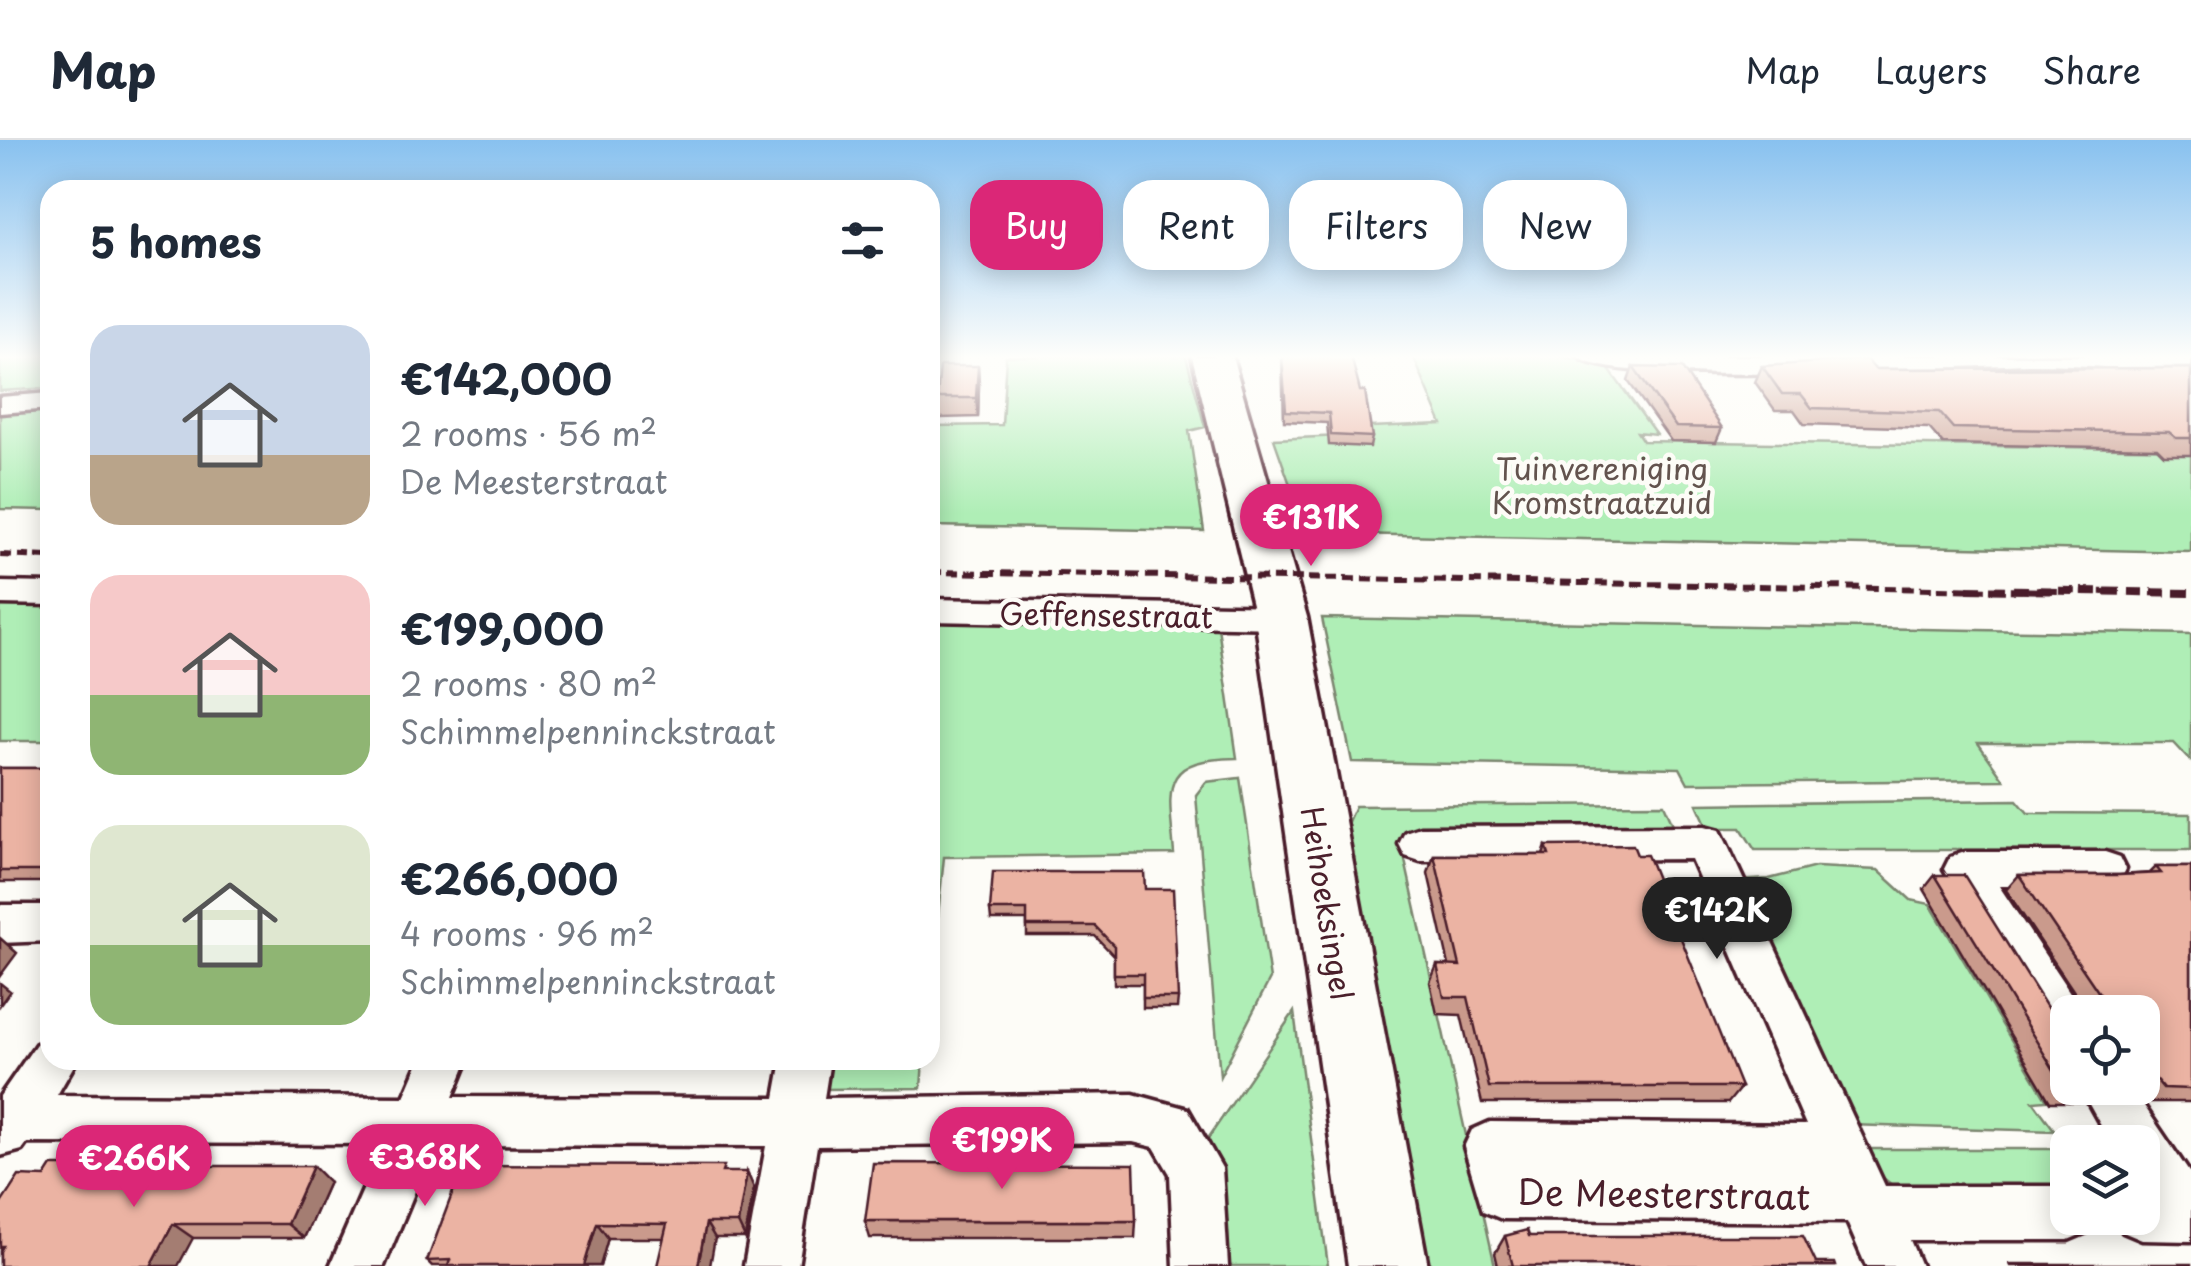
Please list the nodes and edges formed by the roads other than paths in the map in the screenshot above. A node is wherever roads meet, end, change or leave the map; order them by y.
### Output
1 (1226, 409) edge
2 (0, 592) edge
3 (40, 594) edge
4 (940, 610) edge
5 (1282, 617) junction
6 (1420, 844) dead end
7 (2105, 869) dead end
8 (0, 924) edge
9 (40, 924) edge
10 (2050, 1002) edge
11 (46, 1070) edge
12 (440, 1070) edge
13 (804, 1070) edge
14 (418, 1120) junction
15 (796, 1122) junction
16 (7, 1129) edge
17 (2160, 1185) edge
18 (1859, 1186) junction
19 (2050, 1211) edge
20 (2173, 1213) edge
21 (356, 1266) edge
22 (771, 1266) edge
23 (1202, 1266) edge
24 (1388, 1266) edge
25 (1894, 1266) edge

1 - 5 street, Heihoeksingel
2 - 3 street
4 - 5 street, Geffensestraat
5 - 24 street, Heihoeksingel
6 - 18 street, De Meesterstraat
7 - 10 street
8 - 9 street
11 - 16 street
12 - 14 street
13 - 15 street
14 - 15 street
14 - 16 street
14 - 21 street
15 - 22 street
15 - 23 street
17 - 20 street
18 - 18 street, De Meesterstraat
18 - 19 street
18 - 25 street, De Meesterstraat

